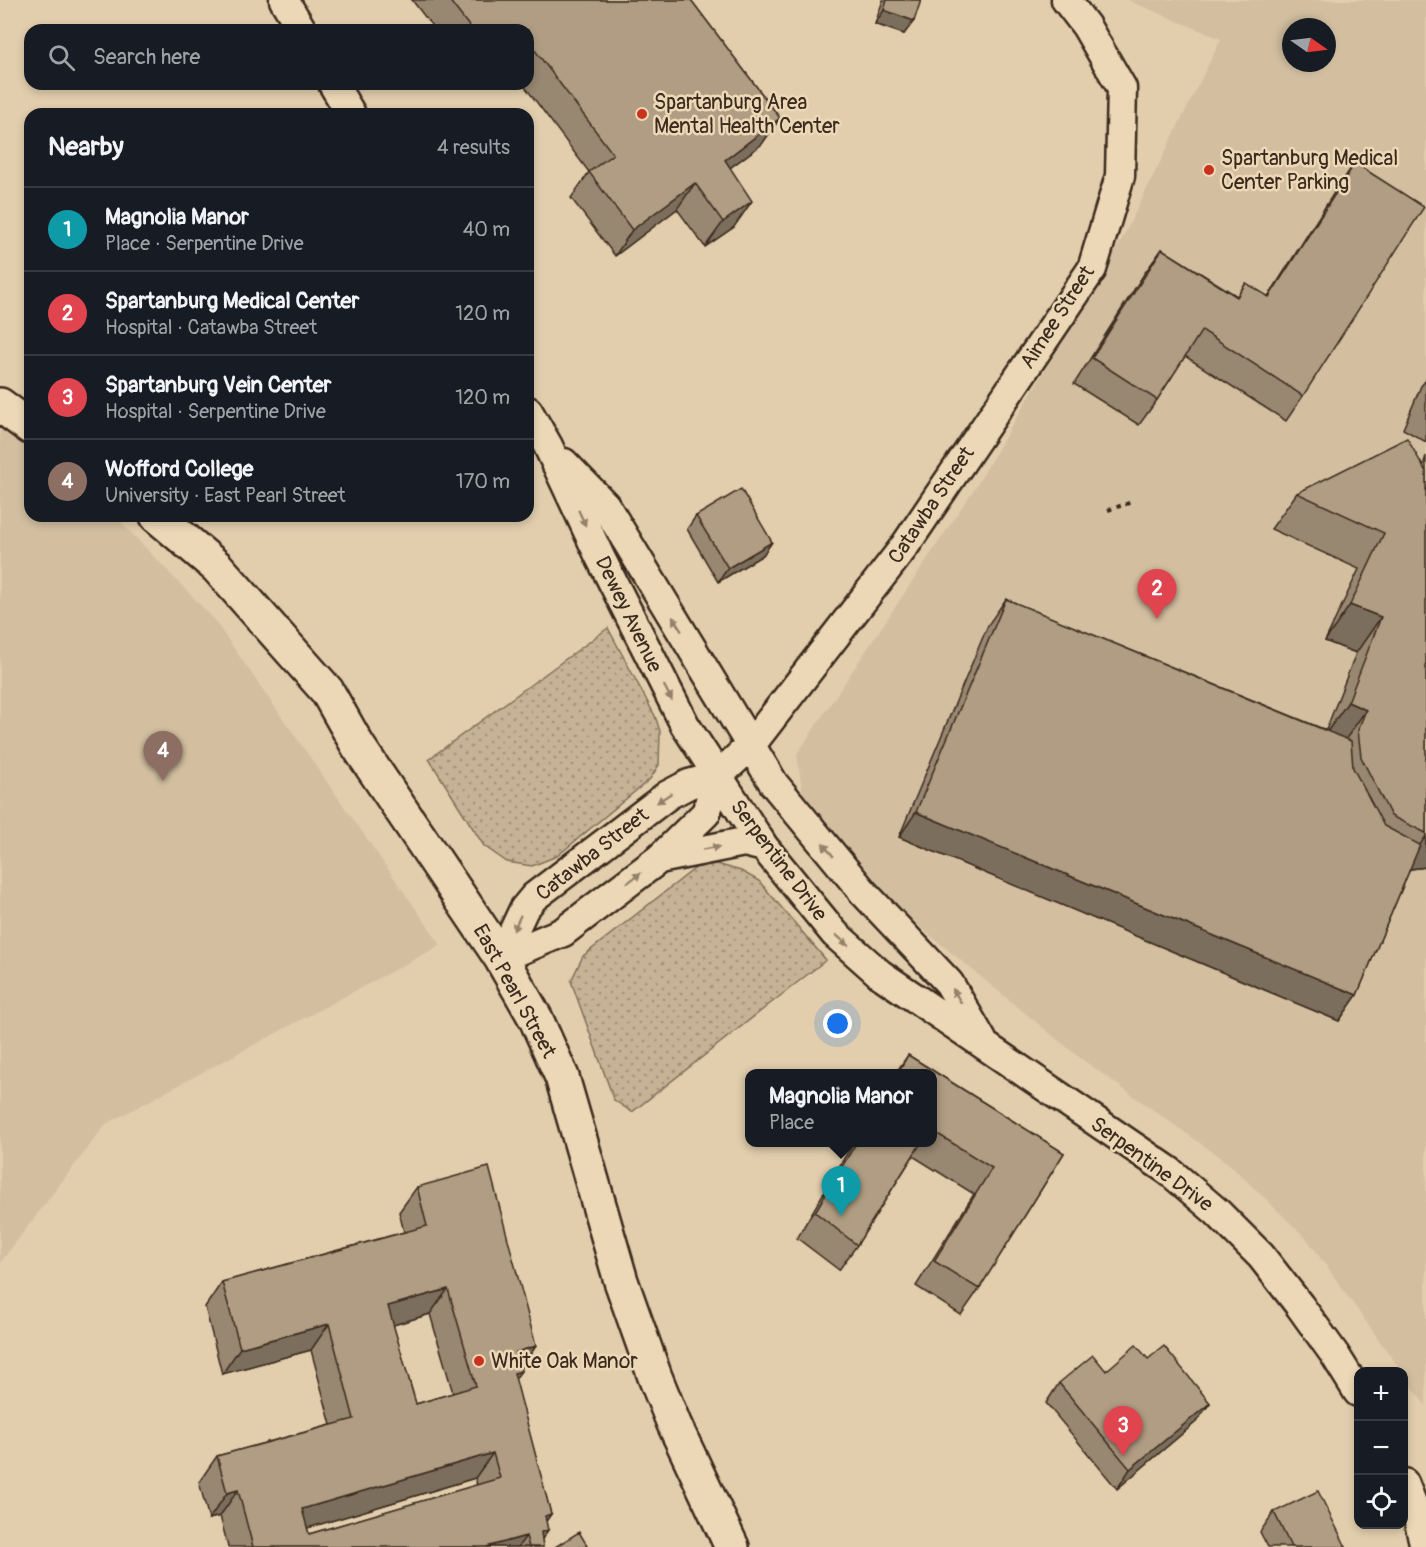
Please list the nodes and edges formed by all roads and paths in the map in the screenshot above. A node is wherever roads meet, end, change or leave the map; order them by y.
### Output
1 (284, 0) edge
2 (1066, 0) edge
3 (298, 24) edge
4 (337, 90) edge
5 (347, 108) edge
6 (1004, 397) joint
7 (0, 405) edge
8 (534, 422) edge
9 (24, 423) edge
10 (548, 446) junction
11 (1132, 502) dead end
12 (1108, 510) dead end
13 (164, 522) edge
14 (751, 746) junction
15 (718, 777) junction
16 (764, 847) junction
17 (659, 859) junction
18 (501, 958) junction
19 (987, 1047) junction
20 (1354, 1384) edge
21 (1408, 1493) edge
22 (732, 1547) edge
23 (1425, 1547) edge

1 - 3 street
2 - 6 street, Aimee Street
4 - 5 street
6 - 14 street, Catawba Street
7 - 9 street
8 - 10 street, Dewey Avenue
14 -> 10 street, Dewey Avenue
10 -> 15 street, Dewey Avenue
11 - 12 path
13 - 18 street, East Pearl Street
14 - 15 street, Catawba Street
19 -> 14 street, Serpentine Drive
15 - 16 street, Serpentine Drive
15 - 17 street, Catawba Street
15 -> 18 street, Catawba Street
17 -> 16 street, Catawba Street
16 -> 19 street, Serpentine Drive
18 -> 17 street, Catawba Street
18 - 22 street, East Pearl Street
19 - 20 street, Serpentine Drive
21 - 23 street

